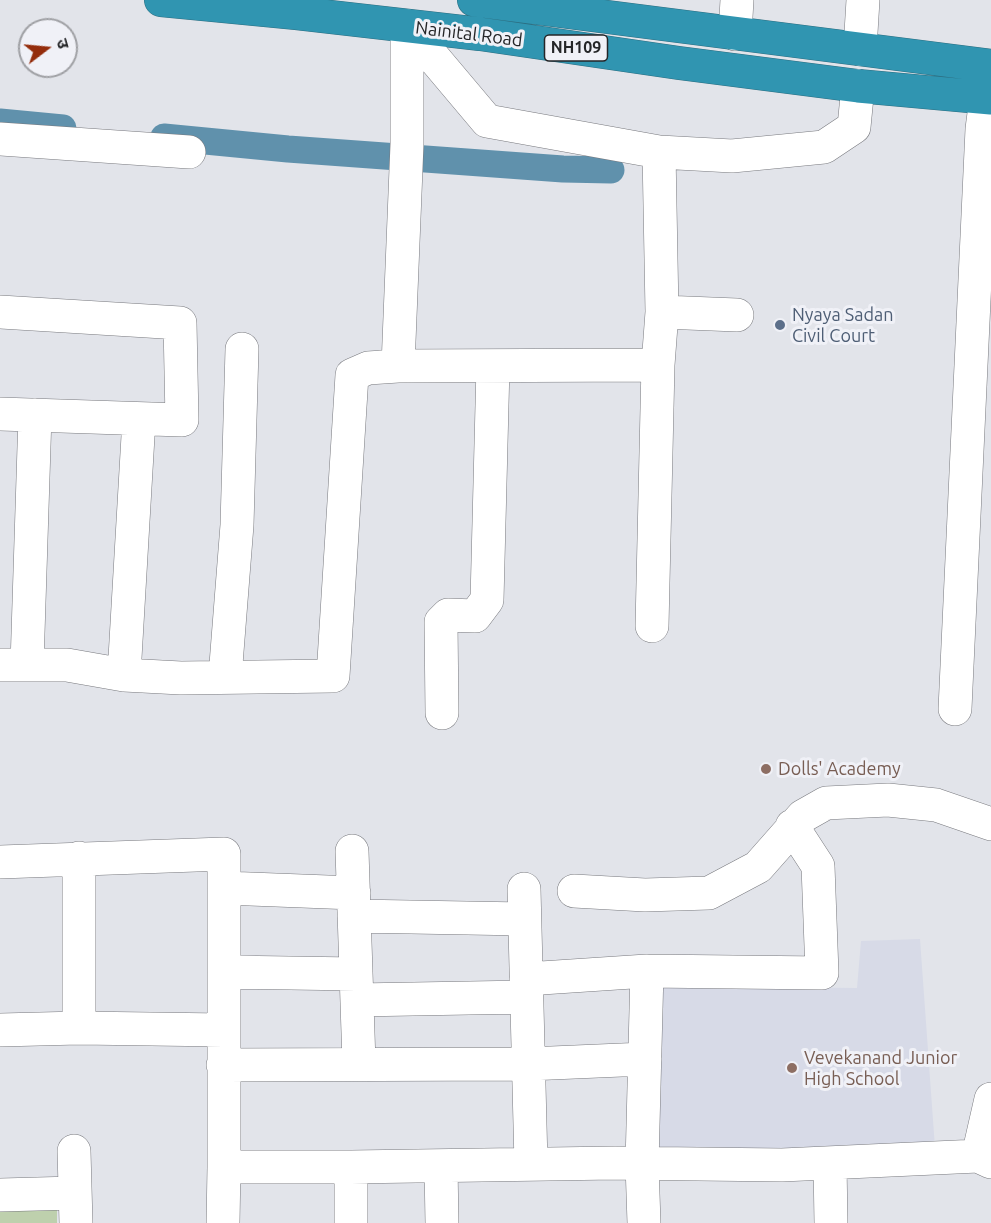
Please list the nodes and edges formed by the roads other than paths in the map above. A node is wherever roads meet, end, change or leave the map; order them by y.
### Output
1 (480, 0) edge
2 (737, 0) edge
3 (863, 0) edge
4 (172, 1) edge
5 (407, 13) edge
6 (480, 34) junction
7 (735, 34) junction
8 (860, 49) junction
9 (948, 60) junction
10 (991, 66) edge
11 (858, 86) junction
12 (943, 94) junction
13 (985, 117) edge
14 (0, 139) edge
15 (189, 152) dead end
16 (659, 152) junction
17 (0, 312) edge
18 (662, 312) junction
19 (737, 315) dead end
20 (242, 349) dead end
21 (658, 365) junction
22 (398, 366) junction
23 (493, 366) junction
24 (0, 414) edge
25 (35, 415) junction
26 (139, 418) junction
27 (652, 626) dead end
28 (13, 665) edge
29 (124, 675) junction
30 (225, 677) junction
31 (955, 709) dead end
32 (442, 713) dead end
33 (991, 824) edge
34 (792, 826) junction
35 (352, 851) dead end
36 (79, 858) junction
37 (0, 862) edge
38 (224, 888) junction
39 (574, 891) dead end
40 (354, 904) junction
41 (647, 971) junction
42 (224, 972) junction
43 (357, 987) junction
44 (526, 988) junction
45 (79, 1028) junction
46 (0, 1030) edge
47 (223, 1030) junction
48 (645, 1059) junction
49 (359, 1063) junction
50 (528, 1064) junction
51 (223, 1065) junction
52 (991, 1099) edge
53 (74, 1151) dead end
54 (985, 1159) edge
55 (830, 1163) junction
56 (531, 1164) junction
57 (642, 1164) junction
58 (441, 1166) junction
59 (224, 1167) junction
60 (351, 1167) junction
61 (0, 1195) edge
62 (75, 1208) edge
63 (223, 1223) edge
64 (351, 1223) edge
65 (442, 1223) edge
66 (644, 1223) edge
67 (831, 1223) edge

1 - 6 highway
1 - 7 highway, Nainital Road / NH109
2 - 7 street
3 - 8 street
4 - 5 highway, Nainital Road / NH109
5 - 6 highway, Nainital Road / NH109
5 - 16 street
5 - 22 street
6 - 11 highway, Nainital Road / NH109
7 - 8 highway, Nainital Road / NH109
8 - 9 highway, Nainital Road / NH109
8 - 11 highway
9 - 10 highway, Nainital Road / NH109
9 - 12 highway
11 - 12 highway, Nainital Road / NH109
11 - 16 street
12 - 13 highway, Nainital Road / NH109
13 - 31 street
14 - 15 street
16 - 18 street
17 - 26 street
18 - 19 street
18 - 21 street
20 - 30 street
21 - 23 street
21 - 27 street
22 - 23 street
22 - 30 street
23 - 32 street
24 - 25 street
25 - 26 street
25 - 28 street
26 - 29 street
28 - 29 street
29 - 30 street
33 - 34 street
34 - 39 street
34 - 41 street
35 - 40 street
36 - 37 street
36 - 38 street
36 - 45 street
38 - 40 street
38 - 42 street
40 - 43 street
40 - 44 street
41 - 44 street
41 - 48 street
42 - 43 street
42 - 47 street
43 - 44 street
43 - 49 street
44 - 50 street
45 - 46 street
45 - 47 street
47 - 51 street
48 - 50 street
48 - 57 street
49 - 50 street
49 - 51 street
50 - 56 street
51 - 59 street
52 - 54 street
53 - 62 street
54 - 55 street
55 - 57 street
55 - 67 street
56 - 57 street
56 - 58 street
57 - 66 street
58 - 60 street
58 - 65 street
59 - 60 street
59 - 63 street
60 - 64 street
61 - 62 street

